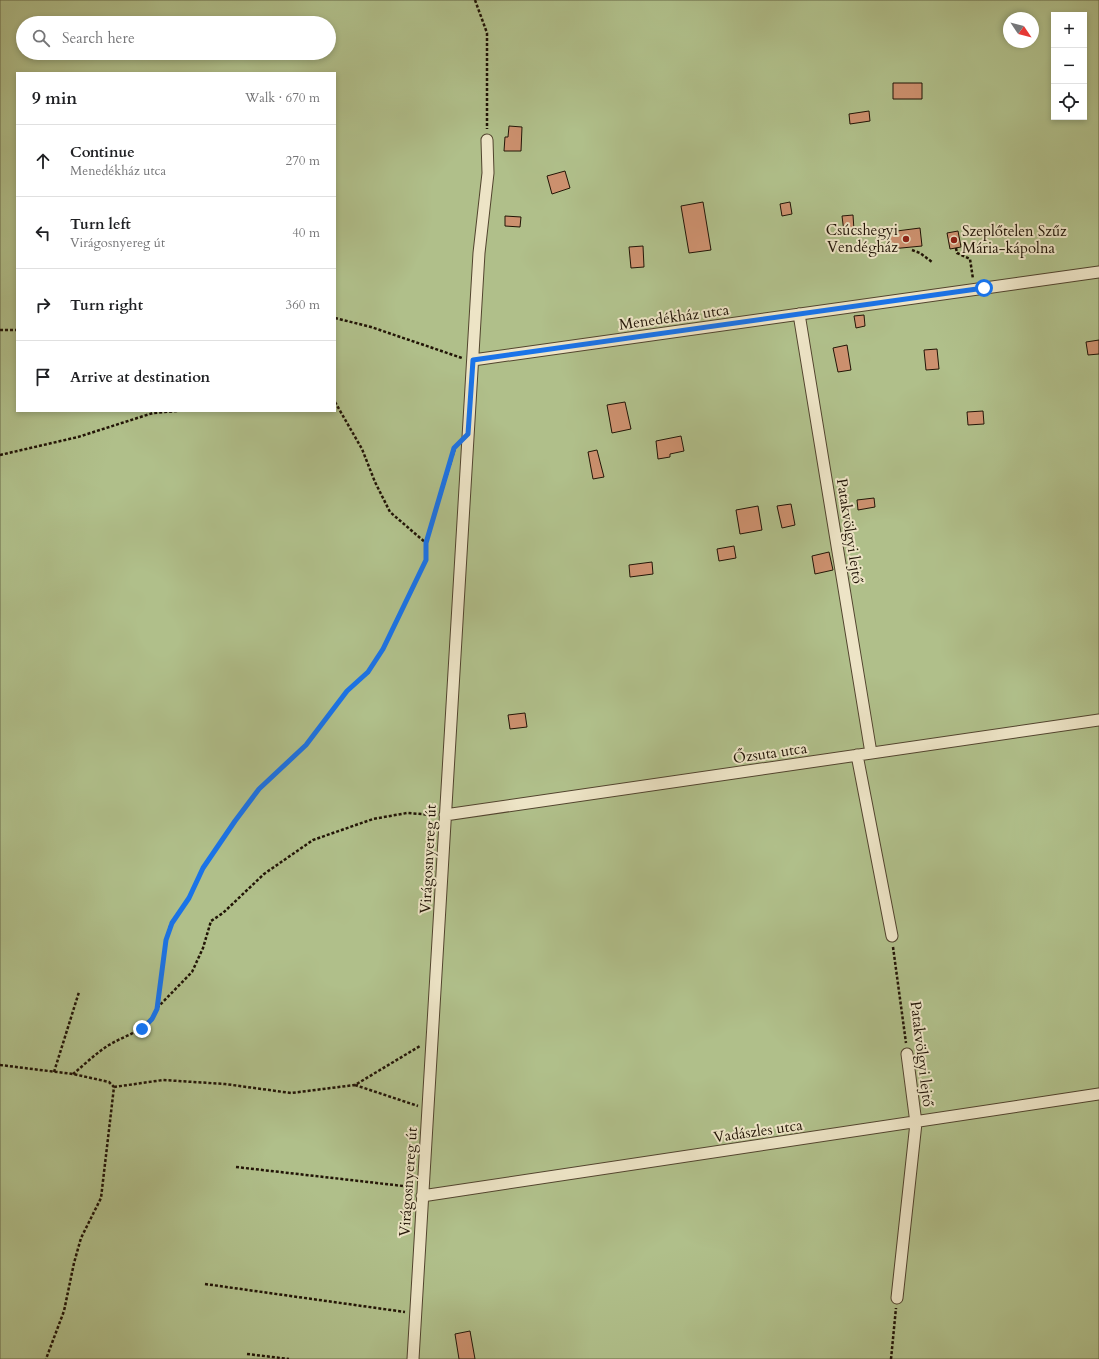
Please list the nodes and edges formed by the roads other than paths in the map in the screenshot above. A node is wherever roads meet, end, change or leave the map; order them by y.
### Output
1 (487, 140) road end
2 (1099, 272) edge
3 (799, 314) junction
4 (473, 360) junction
5 (1099, 720) edge
6 (871, 753) junction
7 (857, 755) junction
8 (445, 815) junction
9 (892, 936) road end
10 (907, 1054) road end
11 (1099, 1094) edge
12 (916, 1123) junction
13 (422, 1192) junction
14 (897, 1298) road end
15 (413, 1359) edge

1 - 4 street
2 - 3 street, Menedékház utca
3 - 4 street, Menedékház utca
3 - 6 street, Patakvölgyi lejtő
4 - 8 street, Virágosnyereg út
5 - 6 street, Őzsuta utca
6 - 7 street, Őzsuta utca
7 - 8 street, Őzsuta utca
7 - 9 street
8 - 13 street, Virágosnyereg út
10 - 12 street, Patakvölgyi lejtő
11 - 12 street, Vadászles utca
12 - 13 street, Vadászles utca
12 - 14 street, Patakvölgyi lejtő
13 - 15 street, Virágosnyereg út

